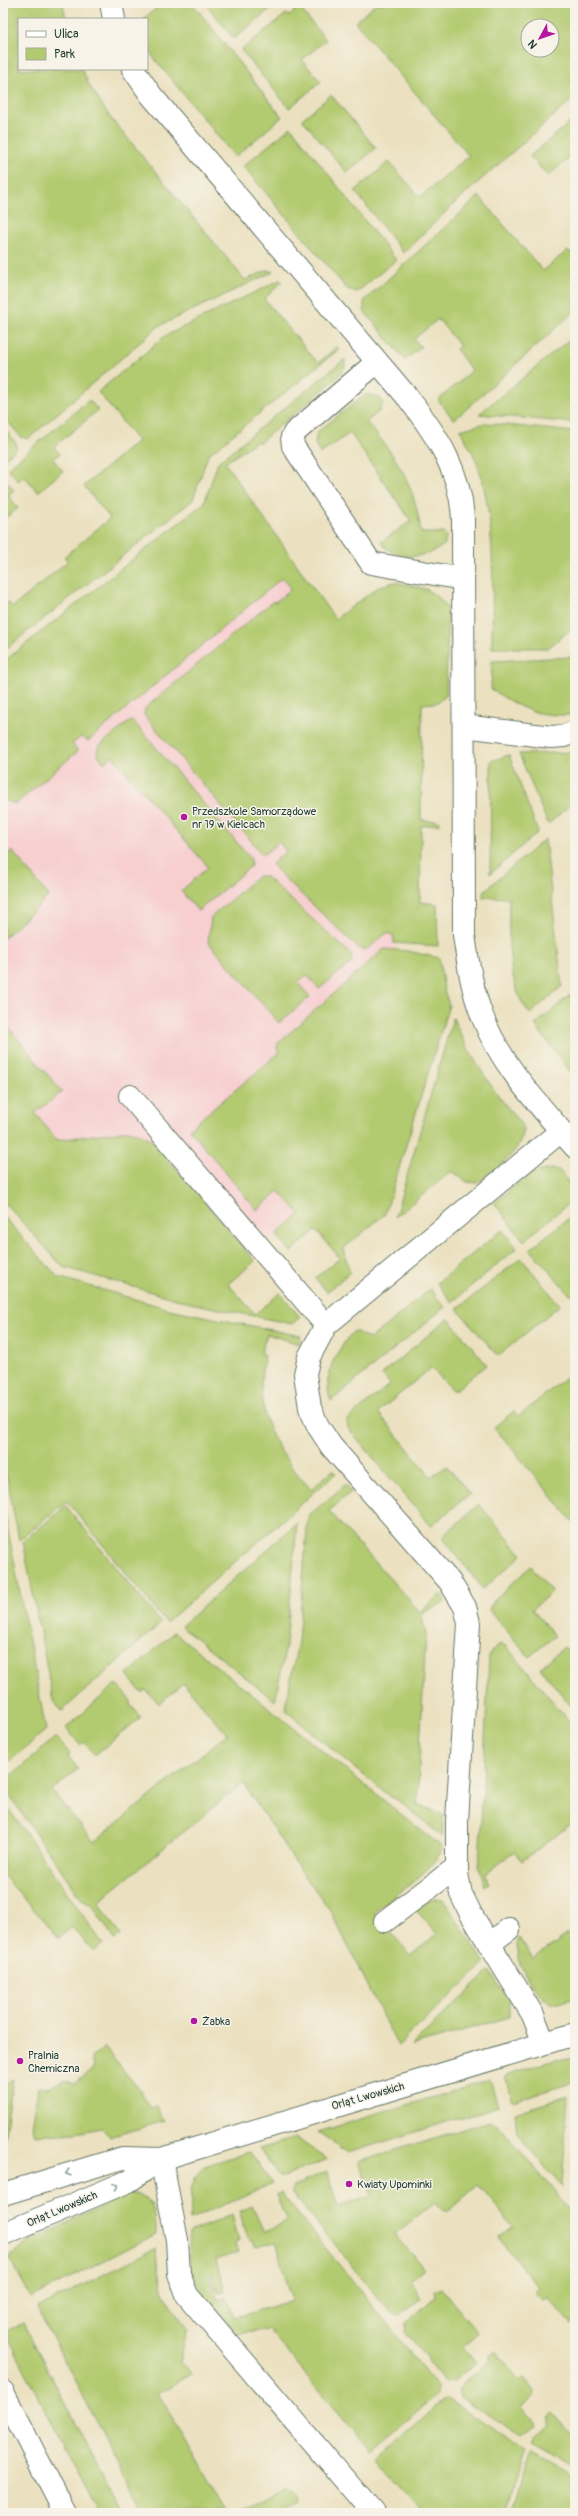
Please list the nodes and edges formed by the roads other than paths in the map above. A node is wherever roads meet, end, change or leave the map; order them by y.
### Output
1 (111, 3) edge
2 (114, 18) edge
3 (134, 70) edge
4 (377, 362) junction
5 (464, 579) junction
6 (464, 726) junction
7 (575, 732) edge
8 (130, 1096) dead end
9 (568, 1139) edge
10 (326, 1325) junction
11 (457, 1867) junction
12 (385, 1921) dead end
13 (509, 1929) dead end
14 (489, 1944) junction
15 (575, 2034) edge
16 (544, 2043) junction
17 (161, 2159) junction
18 (3, 2194) edge
19 (3, 2234) edge
20 (3, 2392) edge
21 (65, 2513) edge
22 (373, 2513) edge

1 - 2 street
3 - 4 street
4 - 5 street
4 - 5 street
5 - 6 street
6 - 7 street
6 - 9 street
8 - 10 street
9 - 10 street
10 - 11 street
11 - 12 street
11 - 14 street
13 - 14 street
14 - 16 street
15 - 16 street, Orląt Lwowskich
16 - 17 street, Orląt Lwowskich
17 -> 18 street, Orląt Lwowskich
19 -> 17 street, Orląt Lwowskich
17 - 22 street
20 - 21 street

